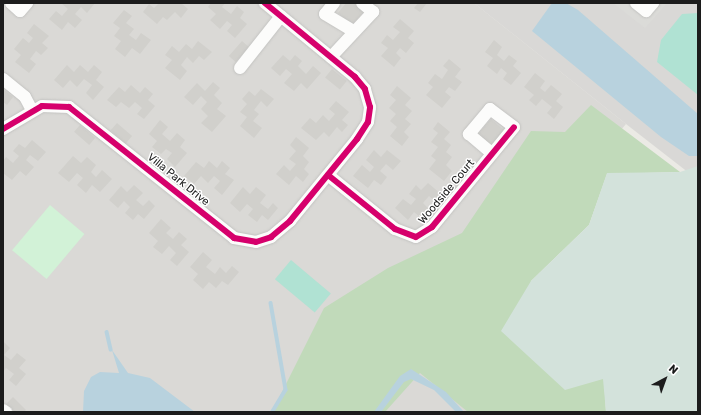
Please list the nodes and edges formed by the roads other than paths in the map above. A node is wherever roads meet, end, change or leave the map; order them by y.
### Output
1 (11, 3) edge
2 (27, 3) edge
3 (265, 3) edge
4 (334, 3) edge
5 (362, 3) edge
6 (636, 3) edge
7 (653, 3) edge
8 (281, 16) junction
9 (353, 31) junction
10 (331, 57) junction
11 (240, 68) dead end
12 (3, 79) edge
13 (32, 110) junction
14 (3, 129) edge
15 (492, 153) junction
16 (328, 175) junction
17 (3, 410) edge
18 (6, 412) edge

1 - 2 street
3 - 8 street, Villa Park Drive
4 - 9 street
5 - 9 street
6 - 7 street
8 - 10 street, Villa Park Drive
8 - 11 street
9 - 10 street
10 - 16 street, Villa Park Drive
12 - 13 street
13 - 14 street, Villa Park Drive
13 - 16 street, Villa Park Drive
15 - 15 street, Woodside Court
15 - 16 street, Woodside Court
17 - 18 street

